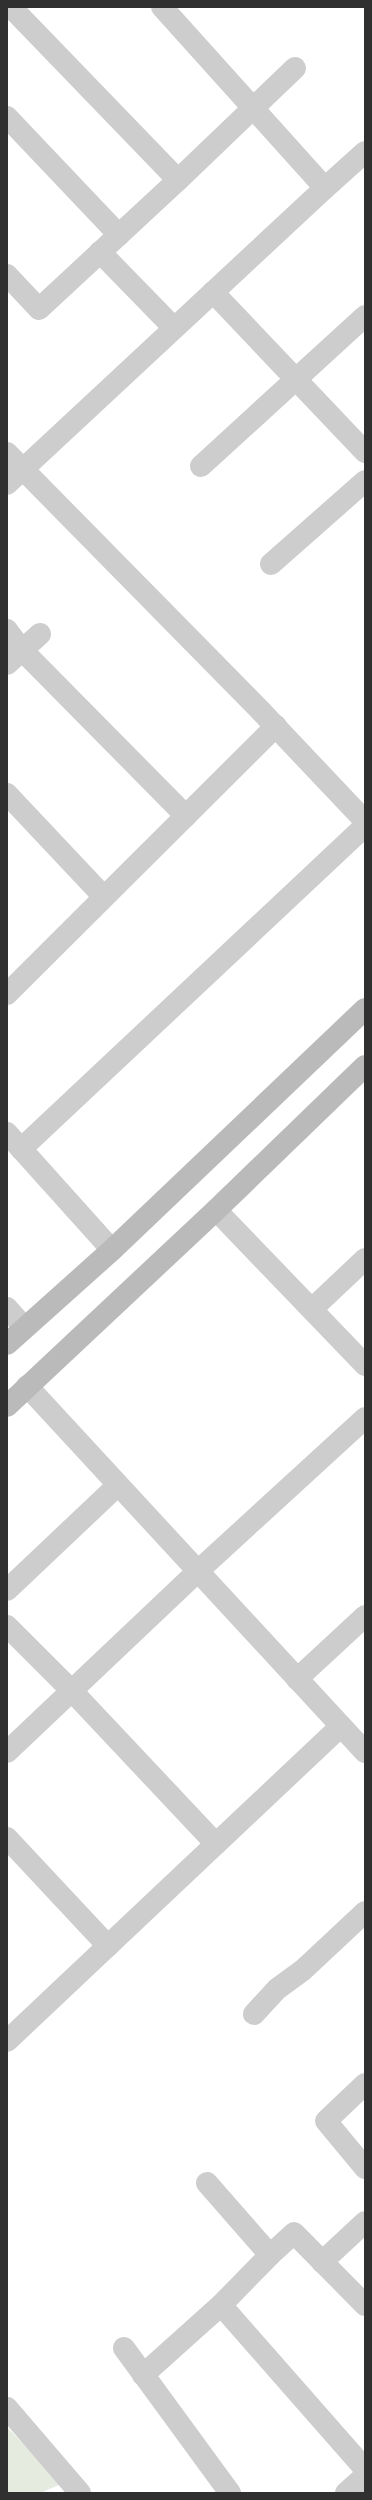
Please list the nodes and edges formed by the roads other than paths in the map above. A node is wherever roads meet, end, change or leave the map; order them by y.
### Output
1 (12, 7) edge
2 (162, 7) edge
3 (295, 68) dead end
4 (253, 108) junction
5 (7, 117) edge
6 (365, 152) edge
7 (178, 180) junction
8 (325, 188) junction
9 (119, 235) junction
10 (100, 252) junction
11 (7, 275) edge
12 (213, 292) junction
13 (365, 316) edge
14 (174, 328) junction
15 (296, 380) junction
16 (365, 452) edge
17 (7, 453) edge
18 (201, 466) dead end
19 (23, 469) junction
20 (365, 481) edge
21 (7, 484) edge
22 (272, 564) dead end
23 (7, 630) edge
24 (40, 634) dead end
25 (15, 657) edge
26 (276, 726) junction
27 (7, 794) edge
28 (186, 816) junction
29 (365, 821) edge
30 (365, 826) edge
31 (104, 897) junction
32 (10, 984) edge
33 (365, 1009) edge
34 (365, 1066) edge
35 (14, 1141) edge
36 (216, 1210) junction
37 (112, 1250) junction
38 (365, 1259) edge
39 (7, 1308) edge
40 (312, 1308) junction
41 (24, 1327) junction
42 (7, 1344) edge
43 (365, 1365) edge
44 (27, 1386) junction
45 (7, 1406) edge
46 (365, 1418) edge
47 (118, 1485) junction
48 (198, 1571) junction
49 (7, 1590) edge
50 (365, 1616) edge
51 (7, 1626) edge
52 (297, 1679) junction
53 (72, 1691) junction
54 (341, 1726) junction
55 (7, 1752) edge
56 (365, 1752) edge
57 (7, 1838) edge
58 (216, 1844) junction
59 (362, 1920) edge
60 (108, 1946) junction
61 (254, 2014) dead end
62 (7, 2041) edge
63 (365, 2084) edge
64 (365, 2168) edge
65 (207, 2183) dead end
66 (365, 2222) edge
67 (270, 2255) junction
68 (322, 2262) junction
69 (222, 2305) junction
70 (365, 2305) edge
71 (124, 2348) dead end
72 (143, 2375) junction
73 (7, 2408) edge
74 (365, 2469) edge
75 (365, 2476) edge
76 (80, 2493) edge
77 (230, 2493) edge
78 (346, 2493) edge

1 - 7 street
2 - 4 street
3 - 4 street
4 - 7 street
4 - 8 street
5 - 9 street
6 - 8 street
7 - 9 street
8 - 12 street
9 - 10 street
10 - 11 street
10 - 14 street
12 - 14 street
12 - 15 street
13 - 15 street
14 - 19 street
15 - 16 street
15 - 18 street
17 - 19 street
19 - 21 street
19 - 26 street
20 - 22 street
23 - 25 street
24 - 25 street
25 - 28 street
26 - 28 street
26 - 29 street
27 - 31 street
28 - 31 street
30 - 35 street
31 - 32 street
33 - 37 street
34 - 36 street
35 - 37 street
36 - 40 street
36 - 44 street
37 - 41 street
38 - 40 street
39 - 41 street
40 - 43 street
41 - 42 street
44 - 45 street
44 - 47 street
46 - 48 street
47 - 48 street
47 - 49 street
48 - 52 street
48 - 53 street
50 - 52 street
51 - 53 street
52 - 54 street
53 - 55 street
53 - 58 street
54 - 56 street
54 - 58 street
57 - 60 street
58 - 60 street
59 - 61 street
60 - 62 street
63 - 64 street
65 - 67 street
66 - 68 street
67 - 68 street
67 - 69 street
68 - 70 street
69 - 72 street
69 - 74 street
71 - 72 street
72 - 77 street
73 - 76 street
75 - 78 street

